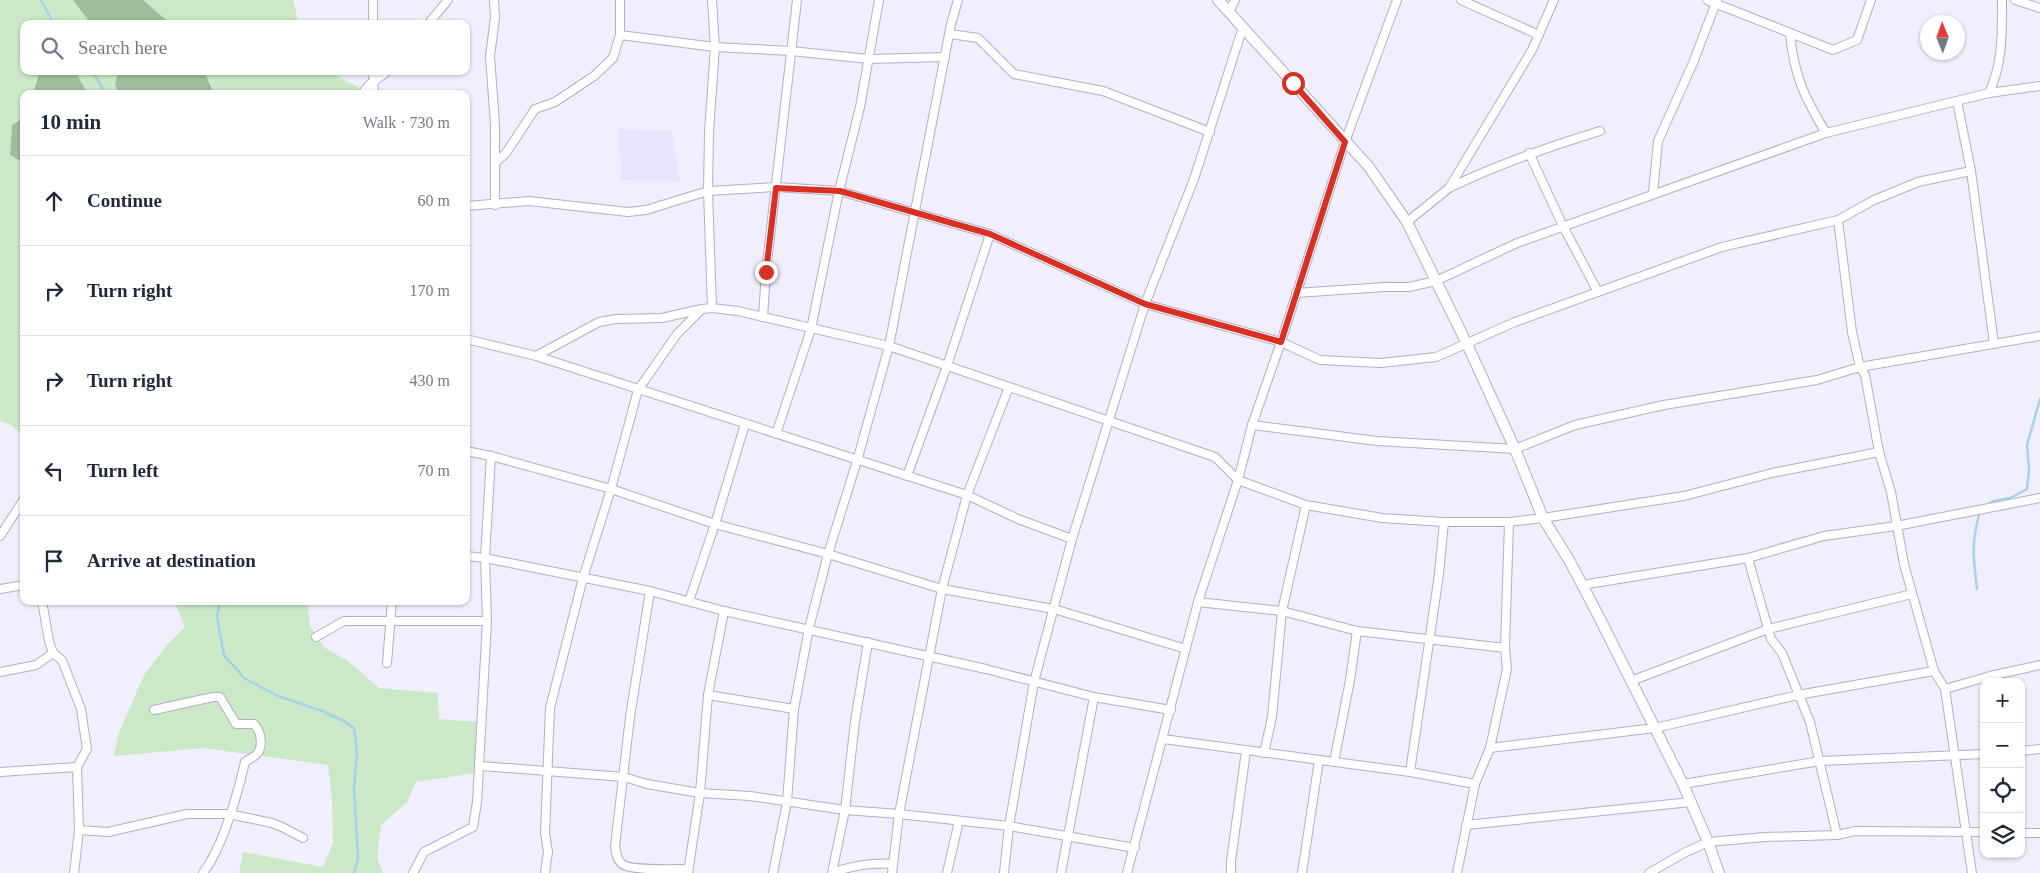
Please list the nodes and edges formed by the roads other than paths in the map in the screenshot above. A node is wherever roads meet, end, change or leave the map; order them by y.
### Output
1 (374, 0) edge
2 (448, 0) edge
3 (494, 0) edge
4 (620, 0) edge
5 (712, 0) edge
6 (797, 0) edge
7 (879, 0) edge
8 (958, 0) edge
9 (1218, 0) edge
10 (1235, 0) edge
11 (1398, 0) edge
12 (1461, 0) edge
13 (1554, 0) edge
14 (1707, 0) edge
15 (1871, 0) edge
16 (2002, 0) edge
17 (2015, 0) edge
18 (1717, 2) edge
19 (2040, 8) edge
20 (1229, 12) junction
21 (372, 20) edge
22 (431, 20) edge
23 (1243, 27) junction
24 (950, 34) junction
25 (1790, 34) junction
26 (620, 35) junction
27 (1539, 35) junction
28 (715, 47) junction
29 (791, 51) junction
30 (945, 57) junction
31 (869, 59) junction
32 (373, 75) edge
33 (382, 75) edge
34 (374, 81) junction
35 (2040, 86) edge
36 (366, 90) edge
37 (374, 90) edge
38 (1989, 93) junction
39 (1957, 101) junction
40 (1600, 131) dead end
41 (1210, 132) junction
42 (1826, 132) junction
43 (1345, 142) junction
44 (1529, 153) junction
45 (496, 162) junction
46 (1971, 171) junction
47 (776, 188) junction
48 (1448, 188) junction
49 (708, 191) junction
50 (840, 191) junction
51 (1653, 193) junction
52 (495, 205) junction
53 (470, 206) edge
54 (915, 212) junction
55 (1838, 220) junction
56 (1407, 222) junction
57 (1563, 226) junction
58 (990, 234) junction
59 (1436, 281) junction
60 (1598, 292) junction
61 (1296, 293) junction
62 (1145, 304) junction
63 (712, 308) junction
64 (702, 309) junction
65 (763, 317) junction
66 (811, 329) junction
67 (2040, 336) edge
68 (470, 340) edge
69 (1281, 342) junction
70 (1467, 344) junction
71 (1994, 344) junction
72 (889, 346) junction
73 (536, 356) junction
74 (947, 366) junction
75 (1860, 368) junction
76 (1010, 387) junction
77 (638, 390) junction
78 (1110, 421) junction
79 (745, 424) junction
80 (1252, 425) junction
81 (776, 434) junction
82 (1515, 449) junction
83 (470, 452) edge
84 (1879, 452) junction
85 (491, 456) junction
86 (857, 461) junction
87 (907, 476) junction
88 (1238, 480) junction
89 (611, 489) junction
90 (967, 495) junction
91 (2040, 498) edge
92 (20, 505) edge
93 (1306, 505) junction
94 (1544, 518) junction
95 (1444, 522) junction
96 (1509, 522) junction
97 (715, 524) junction
98 (1896, 526) junction
99 (0, 536) edge
100 (1072, 539) junction
101 (828, 554) junction
102 (470, 556) edge
103 (485, 558) junction
104 (1748, 558) junction
105 (583, 578) junction
106 (1582, 585) junction
107 (20, 586) edge
108 (0, 589) edge
109 (942, 589) junction
110 (650, 591) junction
111 (1912, 594) junction
112 (689, 600) junction
113 (1198, 602) junction
114 (43, 605) edge
115 (392, 605) edge
116 (1054, 609) junction
117 (724, 611) junction
118 (1282, 612) junction
119 (487, 620) junction
120 (391, 621) junction
121 (809, 628) junction
122 (1768, 629) junction
123 (1357, 631) junction
124 (316, 637) dead end
125 (1428, 638) junction
126 (868, 642) junction
127 (1505, 648) junction
128 (1186, 649) junction
129 (53, 653) junction
130 (929, 656) junction
131 (387, 663) dead end
132 (2040, 665) edge
133 (1934, 671) junction
134 (0, 672) edge
135 (1632, 681) junction
136 (1034, 682) junction
137 (1945, 689) junction
138 (708, 696) junction
139 (1798, 696) junction
140 (1094, 698) junction
141 (794, 709) junction
142 (154, 710) dead end
143 (1171, 710) junction
144 (1655, 728) junction
145 (1163, 740) junction
146 (1490, 748) junction
147 (2040, 749) edge
148 (1246, 751) junction
149 (2025, 751) edge
150 (1264, 753) junction
151 (1956, 754) junction
152 (1980, 754) edge
153 (1319, 760) junction
154 (1820, 761) junction
155 (1334, 762) junction
156 (480, 766) junction
157 (77, 767) junction
158 (0, 772) edge
159 (547, 772) junction
160 (1410, 772) junction
161 (624, 777) junction
162 (1474, 784) junction
163 (1683, 784) junction
164 (700, 793) junction
165 (787, 802) junction
166 (1690, 802) junction
167 (845, 810) junction
168 (229, 814) junction
169 (899, 814) junction
170 (959, 821) junction
171 (1466, 825) junction
172 (1008, 826) junction
173 (79, 830) junction
174 (1966, 832) junction
175 (1980, 832) edge
176 (2025, 833) edge
177 (2040, 833) edge
178 (1838, 835) junction
179 (1068, 836) junction
180 (303, 838) dead end
181 (1708, 842) junction
182 (1135, 848) junction
183 (893, 864) junction
184 (688, 871) edge
185 (833, 872) edge
186 (74, 873) edge
187 (203, 873) edge
188 (413, 873) edge
189 (545, 873) edge
190 (773, 873) edge
191 (892, 873) edge
192 (947, 873) edge
193 (1004, 873) edge
194 (1061, 873) edge
195 (1128, 873) edge
196 (1231, 873) edge
197 (1302, 873) edge
198 (1457, 873) edge
199 (1650, 873) edge
200 (1719, 873) edge
201 (1972, 873) edge

1 - 21 street
2 - 22 street
3 - 45 street
4 - 26 street
5 - 28 street
6 - 29 street
7 - 31 street
8 - 24 street
9 - 20 street
10 - 20 street
11 - 43 street
12 - 27 street
13 - 27 street
14 - 18 street
15 - 25 street
16 - 38 street
17 - 19 street
18 - 25 street
18 - 51 street
20 - 23 street
23 - 41 street
23 - 43 street
24 - 30 street
24 - 41 street
25 - 42 street
26 - 28 street
26 - 45 street
27 - 48 street
28 - 29 street
28 - 49 street
29 - 31 street
29 - 47 street
30 - 31 street
30 - 54 street
31 - 50 street
32 - 34 street
33 - 34 street
34 - 36 street
34 - 37 street
35 - 38 street
38 - 39 street
39 - 42 street
39 - 46 street
40 - 44 street
41 - 62 street
42 - 51 street
43 - 56 street
43 - 61 street
44 - 48 street
44 - 57 street
45 - 52 street
46 - 55 street
46 - 71 street
47 - 49 street
47 - 50 street
47 - 65 street
48 - 56 street
49 - 52 street
49 - 63 street
50 - 54 street
50 - 66 street
51 - 57 street
52 - 53 street
54 - 58 street
54 - 72 street
55 - 60 street
55 - 75 street
56 - 59 street
57 - 59 street
57 - 60 street
58 - 62 street
58 - 74 street
59 - 61 street
59 - 70 street
60 - 70 street
61 - 69 street
62 - 69 street
62 - 78 street
63 - 64 street
63 - 65 street
64 - 73 street
64 - 77 street
65 - 66 street
66 - 72 street
66 - 81 street
67 - 71 street
68 - 73 street
69 - 70 street
69 - 80 street
70 - 82 street
71 - 75 street
72 - 74 street
72 - 86 street
73 - 77 street
74 - 76 street
74 - 87 street
75 - 82 street
75 - 84 street
76 - 78 street
76 - 90 street
77 - 79 street
77 - 89 street
78 - 88 street
78 - 100 street
79 - 81 street
79 - 97 street
80 - 82 street
80 - 88 street
81 - 86 street
82 - 94 street
83 - 85 street
84 - 94 street
84 - 98 street
85 - 89 street
85 - 103 street
86 - 87 street
86 - 101 street
87 - 90 street
88 - 93 street
88 - 113 street
89 - 97 street
89 - 105 street
90 - 100 street
90 - 109 street
91 - 98 street
92 - 99 street
93 - 95 street
93 - 118 street
94 - 96 street
94 - 106 street
95 - 96 street
95 - 125 street
96 - 127 street
97 - 101 street
97 - 112 street
98 - 104 street
98 - 111 street
100 - 116 street
101 - 109 street
101 - 121 street
102 - 103 street
103 - 105 street
103 - 119 street
104 - 106 street
104 - 122 street
105 - 110 street
105 - 159 street
106 - 135 street
107 - 108 street
109 - 116 street
109 - 130 street
110 - 112 street
110 - 161 street
111 - 122 street
111 - 133 street
112 - 117 street
113 - 118 street
113 - 128 street
114 - 129 street
115 - 120 street
116 - 128 street
116 - 136 street
117 - 121 street
117 - 138 street
118 - 123 street
118 - 150 street
119 - 120 street
119 - 156 street
120 - 124 street
120 - 131 street
121 - 126 street
121 - 141 street
122 - 135 street
122 - 139 street
123 - 125 street
123 - 155 street
125 - 127 street
125 - 160 street
126 - 130 street
126 - 167 street
127 - 146 street
128 - 143 street
129 - 134 street
129 - 157 street
130 - 136 street
130 - 169 street
132 - 137 street
133 - 137 street
133 - 139 street
135 - 144 street
136 - 140 street
136 - 172 street
137 - 151 street
138 - 141 street
138 - 164 street
139 - 144 street
139 - 154 street
140 - 143 street
140 - 179 street
141 - 165 street
142 - 168 street
143 - 145 street
144 - 146 street
144 - 163 street
145 - 148 street
145 - 182 street
146 - 162 street
147 - 149 street
148 - 150 street
148 - 196 street
150 - 153 street
151 - 152 street
151 - 154 street
151 - 174 street
153 - 155 street
153 - 197 street
154 - 163 street
154 - 178 street
155 - 160 street
156 - 159 street
156 - 188 street
157 - 158 street
157 - 173 street
159 - 161 street
159 - 189 street
160 - 162 street
161 - 164 street
161 - 184 street
162 - 171 street
163 - 166 street
164 - 165 street
164 - 184 street
165 - 167 street
165 - 190 street
166 - 171 street
166 - 181 street
167 - 169 street
167 - 185 street
168 - 173 street
168 - 180 street
168 - 187 street
169 - 170 street
169 - 183 street
170 - 172 street
170 - 192 street
171 - 198 street
172 - 179 street
172 - 193 street
173 - 186 street
174 - 175 street
174 - 178 street
174 - 201 street
176 - 177 street
178 - 181 street
179 - 182 street
179 - 194 street
181 - 199 street
181 - 200 street
182 - 195 street
183 - 185 street
183 - 191 street

